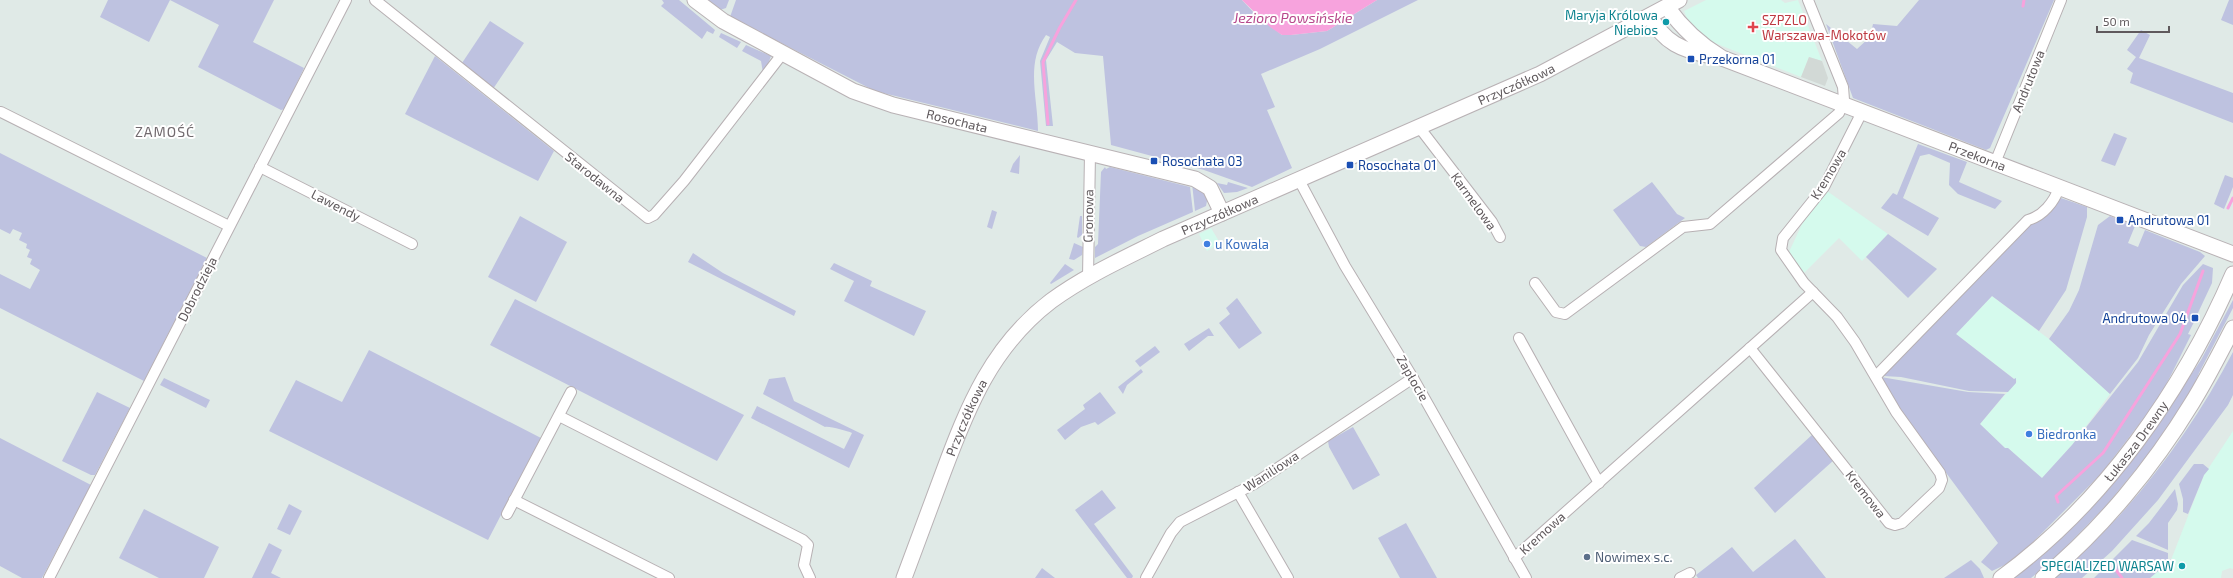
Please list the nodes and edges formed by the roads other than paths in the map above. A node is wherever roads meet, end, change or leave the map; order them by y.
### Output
1 (346, 0) edge
2 (375, 0) edge
3 (695, 0) edge
4 (1808, 0) edge
5 (2061, 0) edge
6 (1673, 3) edge
7 (1650, 16) junction
8 (783, 53) junction
9 (1722, 58) junction
10 (1843, 104) junction
11 (1, 112) edge
12 (1862, 112) junction
13 (1419, 127) junction
14 (1090, 153) junction
15 (1995, 163) junction
16 (260, 167) junction
17 (1299, 180) junction
18 (2059, 188) junction
19 (1222, 213) junction
20 (229, 226) junction
21 (1500, 237) dead end
22 (412, 244) dead end
23 (2233, 254) edge
24 (2233, 274) edge
25 (1088, 278) junction
26 (1535, 283) dead end
27 (1813, 292) junction
28 (2233, 328) edge
29 (1519, 338) dead end
30 (1750, 348) junction
31 (1876, 376) junction
32 (1413, 378) junction
33 (571, 392) dead end
34 (559, 416) junction
35 (1599, 483) junction
36 (1238, 492) junction
37 (514, 500) junction
38 (507, 514) dead end
39 (1514, 558) junction
40 (1690, 573) dead end
41 (49, 578) edge
42 (669, 578) edge
43 (810, 578) edge
44 (904, 578) edge
45 (1146, 578) edge
46 (1288, 578) edge
47 (1526, 578) edge
48 (1680, 578) edge
49 (2001, 578) edge
50 (2042, 578) edge

1 - 16 street, Dobrodzieja
2 - 8 street, Starodawna
3 - 8 street, Rosochata
4 - 10 street
5 - 15 street, Andrutowa
6 - 7 street, Przyczółkowa
6 - 9 street, Przekorna
7 - 9 street, Przekorna
7 - 13 street, Przyczółkowa
8 - 14 street, Rosochata
9 - 10 street, Przekorna
10 - 12 street, Przekorna
10 - 26 street
11 - 20 street
12 - 15 street, Przekorna
12 - 27 street, Kremowa
13 - 17 street, Przyczółkowa
13 - 21 street, Karmelowa
14 - 19 street, Rosochata
14 - 25 street, Gronowa
15 - 18 street, Przekorna
16 - 20 street, Dobrodzieja
16 - 22 street, Lawendy
17 - 19 street, Przyczółkowa
17 - 32 street, Zapłocie
18 - 23 street, Przekorna
18 - 31 street
19 - 25 street, Przyczółkowa
20 - 41 street, Dobrodzieja
24 - 49 street, Łukasza Drewny
25 - 44 street, Przyczółkowa
27 - 30 street, Kremowa
27 - 31 street, Kremowa
28 - 50 street, Łukasza Drewny
29 - 35 street
30 - 31 street, Kremowa
30 - 35 street, Kremowa
32 - 36 street, Waniliowa
32 - 39 street, Zapłocie
33 - 34 street
34 - 37 street
34 - 43 street
35 - 39 street, Kremowa
36 - 45 street, Waniliowa
36 - 46 street
37 - 38 street
37 - 42 street
39 - 47 street, Zapłocie
40 - 48 street

